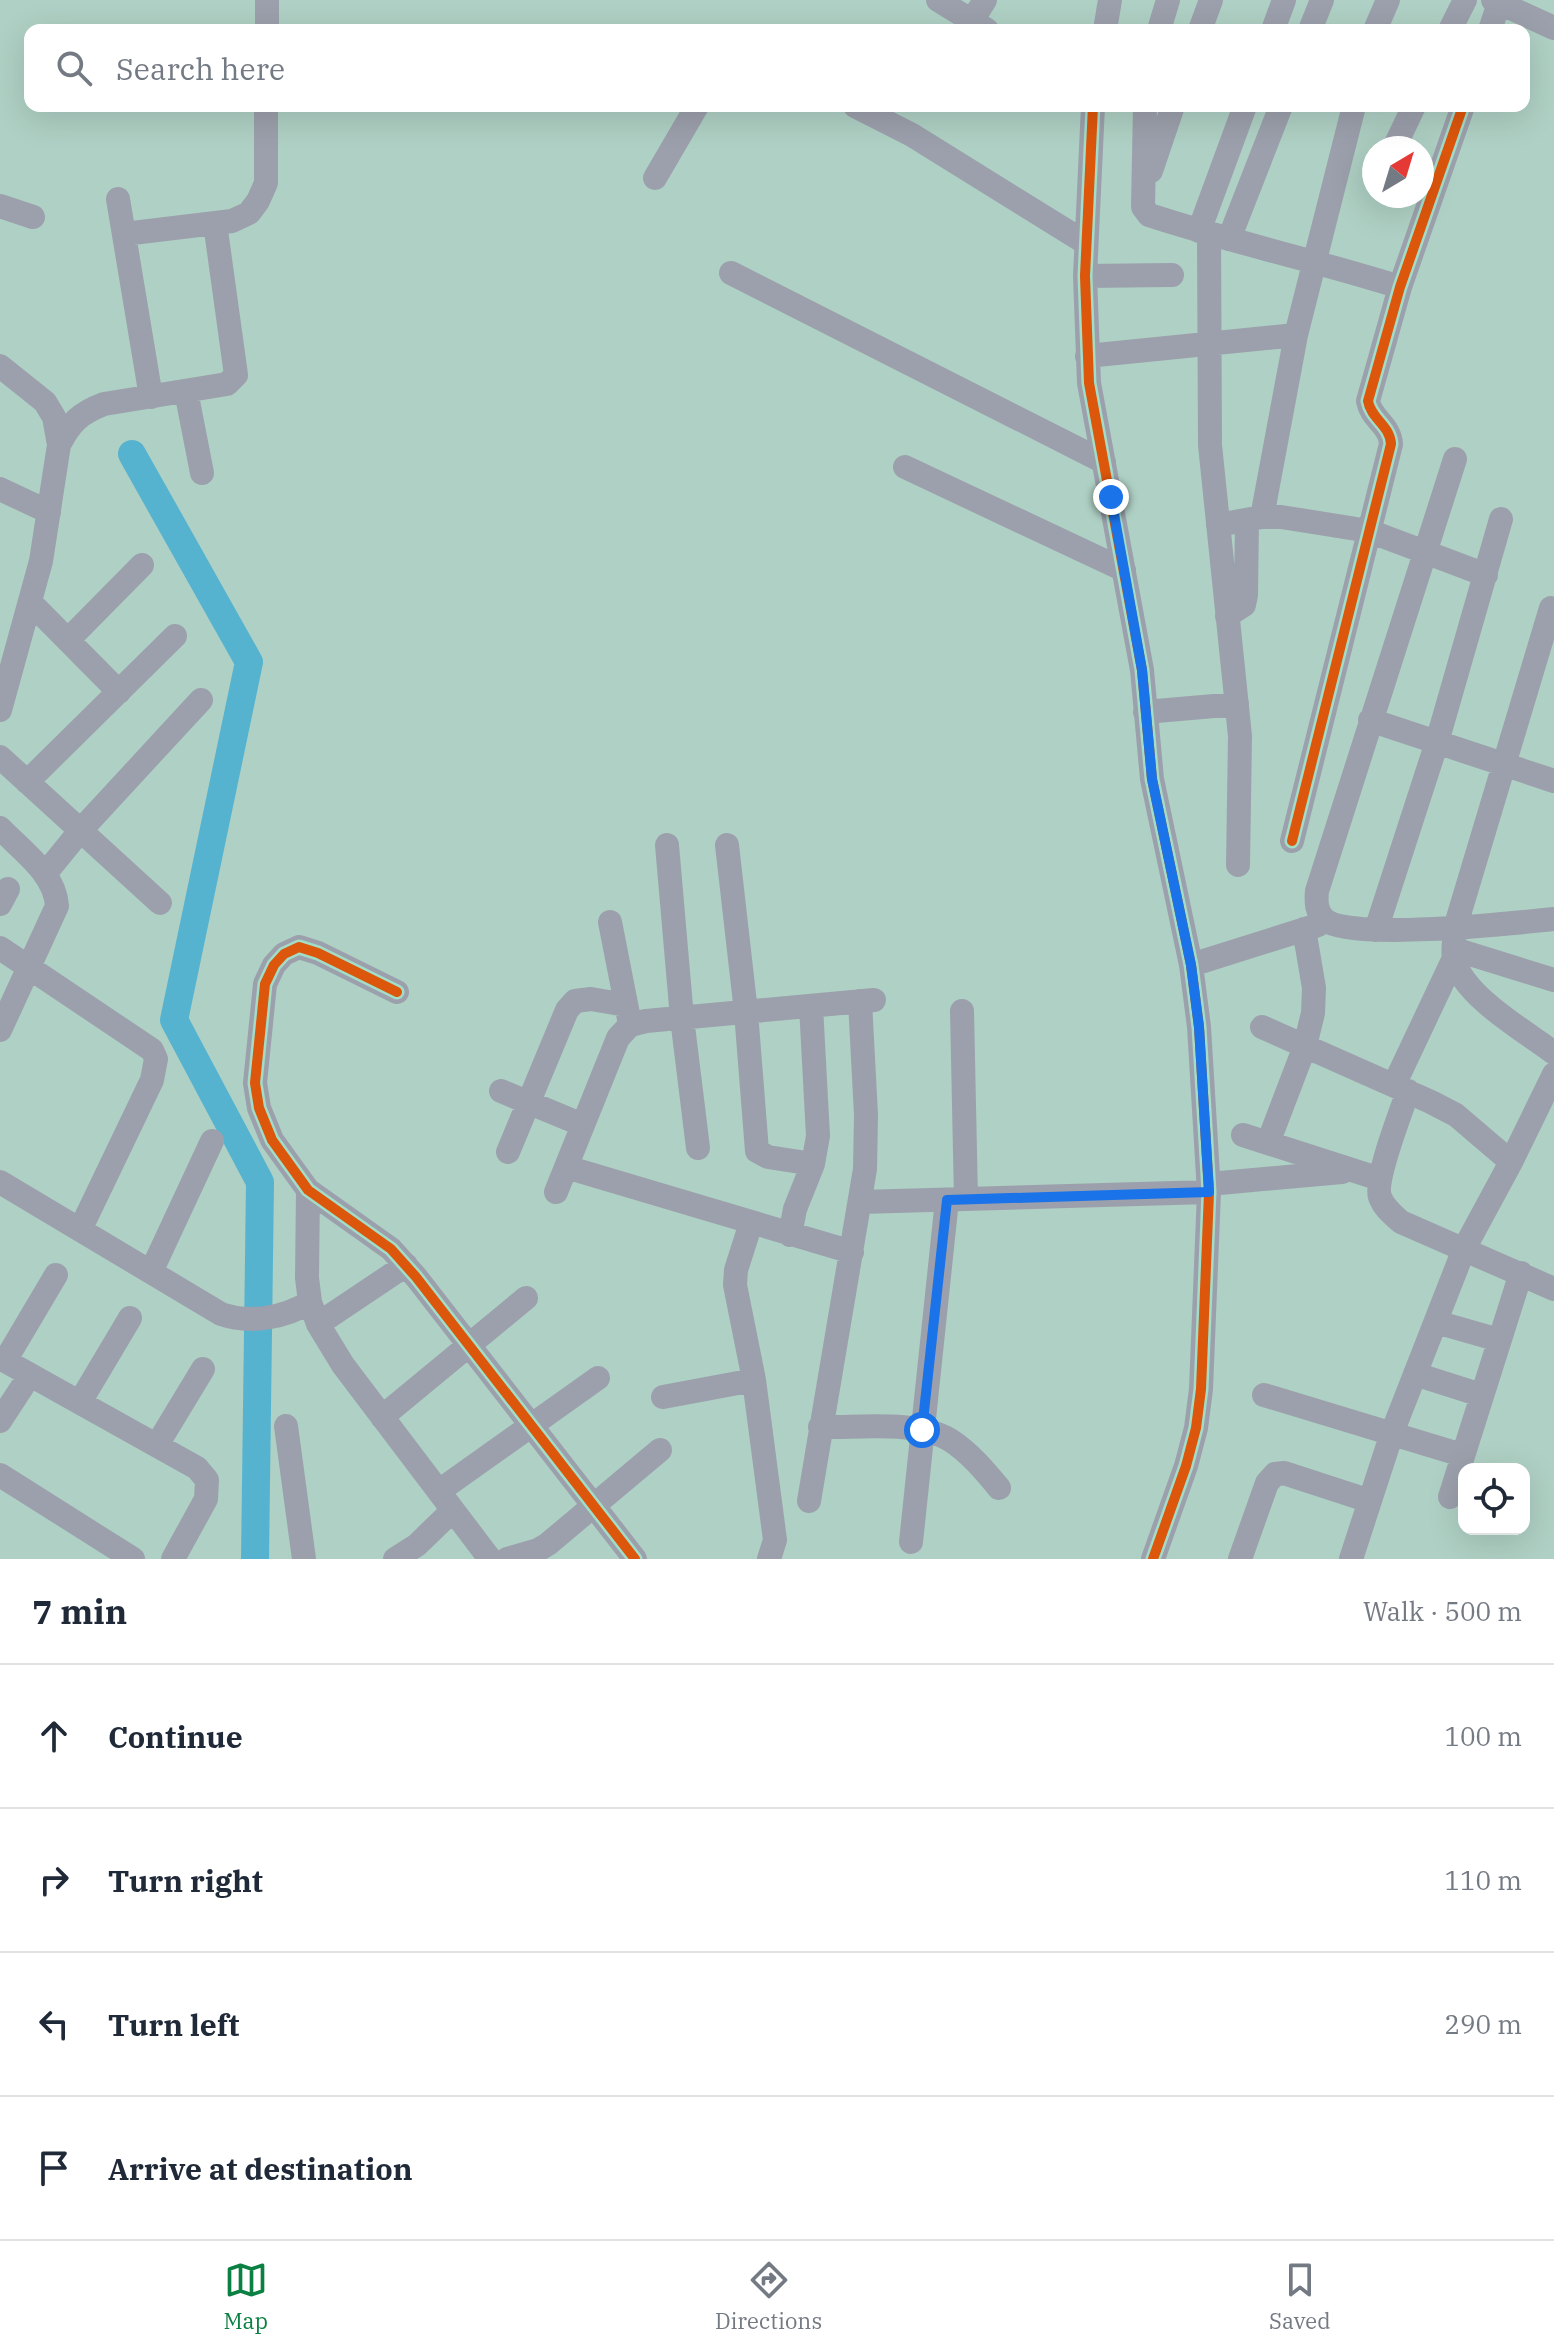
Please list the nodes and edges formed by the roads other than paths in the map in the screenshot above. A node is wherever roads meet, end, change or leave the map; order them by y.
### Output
1 (267, 0) edge
2 (938, 0) edge
3 (985, 0) edge
4 (1168, 0) edge
5 (1211, 0) edge
6 (1284, 0) edge
7 (1322, 0) edge
8 (1388, 0) edge
9 (1465, 0) edge
10 (1107, 1) edge
11 (1496, 2) edge
12 (267, 24) edge
13 (971, 24) edge
14 (976, 24) edge
15 (1105, 24) edge
16 (1161, 24) edge
17 (1202, 24) edge
18 (1275, 24) edge
19 (1312, 24) edge
20 (1378, 24) edge
21 (1453, 24) edge
22 (1491, 24) edge
23 (1554, 28) edge
24 (266, 112) edge
25 (694, 112) edge
26 (867, 112) edge
27 (1093, 112) edge
28 (1145, 112) edge
29 (1171, 112) edge
30 (1243, 112) edge
31 (1278, 112) edge
32 (1352, 112) edge
33 (1411, 112) edge
34 (1461, 112) edge
35 (1400, 136) edge
36 (655, 178) dead end
37 (1144, 192) junction
38 (118, 199) dead end
39 (0, 206) edge
40 (33, 217) dead end
41 (215, 223) junction
42 (124, 234) junction
43 (1212, 235) junction
44 (1086, 243) junction
45 (1315, 260) junction
46 (731, 273) dead end
47 (1172, 275) dead end
48 (1085, 276) junction
49 (1400, 287) junction
50 (1296, 335) junction
51 (1208, 344) junction
52 (1087, 356) junction
53 (1, 372) edge
54 (186, 391) junction
55 (151, 397) junction
56 (72, 427) junction
57 (1455, 459) dead end
58 (1104, 462) junction
59 (905, 467) dead end
60 (202, 473) dead end
61 (1, 493) edge
62 (49, 512) junction
63 (1254, 518) junction
64 (1501, 519) dead end
65 (1218, 525) junction
66 (1369, 531) junction
67 (1424, 552) junction
68 (142, 565) dead end
69 (1124, 570) junction
70 (1486, 575) junction
71 (30, 602) junction
72 (1551, 608) dead end
73 (1227, 616) junction
74 (175, 636) dead end
75 (68, 640) junction
76 (9, 643) edge
77 (119, 692) junction
78 (201, 700) dead end
79 (1237, 704) junction
80 (0, 710) edge
81 (1145, 712) junction
82 (1370, 720) junction
83 (1437, 742) junction
84 (0, 757) edge
85 (1504, 764) junction
86 (1554, 781) edge
87 (27, 782) junction
88 (0, 828) edge
89 (80, 831) junction
90 (1292, 841) dead end
91 (667, 845) dead end
92 (727, 845) dead end
93 (1238, 865) dead end
94 (45, 874) junction
95 (160, 903) dead end
96 (1554, 919) edge
97 (610, 922) dead end
98 (1316, 925) junction
99 (1376, 930) junction
100 (1454, 945) junction
101 (0, 948) edge
102 (1191, 965) junction
103 (30, 968) junction
104 (1554, 980) edge
105 (397, 992) dead end
106 (811, 1006) junction
107 (962, 1011) dead end
108 (746, 1012) junction
109 (628, 1015) junction
110 (682, 1018) junction
111 (1262, 1027) dead end
112 (0, 1030) edge
113 (1305, 1046) junction
114 (1554, 1053) edge
115 (1554, 1074) edge
116 (1401, 1088) junction
117 (501, 1091) dead end
118 (529, 1102) junction
119 (583, 1125) junction
120 (1243, 1135) dead end
121 (212, 1141) dead end
122 (1268, 1143) junction
123 (698, 1148) dead end
124 (508, 1152) dead end
125 (1511, 1162) junction
126 (813, 1164) junction
127 (566, 1167) junction
128 (1352, 1171) junction
129 (1380, 1179) junction
130 (0, 1182) edge
131 (1209, 1188) junction
132 (308, 1190) junction
133 (556, 1192) dead end
134 (956, 1199) junction
135 (860, 1202) junction
136 (751, 1223) junction
137 (80, 1230) junction
138 (790, 1235) junction
139 (1464, 1249) junction
140 (852, 1252) junction
141 (406, 1265) junction
142 (151, 1272) junction
143 (1521, 1273) junction
144 (56, 1275) dead end
145 (1554, 1289) edge
146 (526, 1298) dead end
147 (314, 1313) junction
148 (130, 1318) dead end
149 (1436, 1322) junction
150 (1499, 1340) junction
151 (471, 1346) junction
152 (3, 1359) edge
153 (203, 1369) dead end
154 (1415, 1374) junction
155 (30, 1375) junction
156 (598, 1378) dead end
157 (754, 1380) junction
158 (1264, 1395) dead end
159 (1481, 1395) junction
160 (663, 1397) dead end
161 (80, 1402) junction
162 (382, 1417) junction
163 (0, 1421) edge
164 (532, 1425) junction
165 (286, 1426) dead end
166 (820, 1427) junction
167 (922, 1430) junction
168 (1392, 1433) junction
169 (157, 1445) junction
170 (660, 1450) dead end
171 (1462, 1455) junction
172 (0, 1475) edge
173 (999, 1488) dead end
174 (1450, 1497) dead end
175 (446, 1500) junction
176 (809, 1501) dead end
177 (1370, 1501) junction
178 (595, 1506) junction
179 (911, 1542) dead end
180 (133, 1559) edge
181 (173, 1559) edge
182 (304, 1559) edge
183 (395, 1559) edge
184 (490, 1559) edge
185 (507, 1559) edge
186 (635, 1559) edge
187 (769, 1559) edge
188 (1153, 1559) edge
189 (1240, 1559) edge
190 (1351, 1559) edge

1 - 12 street
2 - 13 street
3 - 14 street
4 - 16 street
5 - 17 street
6 - 18 street
7 - 19 street
8 - 20 street
9 - 21 street
10 - 15 street
11 - 22 street
11 - 23 street
24 - 41 street
25 - 36 street
26 - 44 street
27 - 44 street
28 - 37 street
29 - 37 street
30 - 43 street
31 - 43 street
32 - 45 street
33 - 35 street
34 - 49 street
37 - 43 street
38 - 42 street
39 - 40 street
41 - 42 street
41 - 54 street
42 - 55 street
43 - 45 street
43 - 51 street
44 - 48 street
45 - 49 street
45 - 50 street
46 - 58 street
47 - 48 street
48 - 52 street
49 - 66 street
50 - 51 street
50 - 63 street
51 - 52 street
51 - 65 street
52 - 58 street
53 - 56 street
54 - 55 street
54 - 60 street
55 - 56 street
56 - 62 street
57 - 67 street
58 - 69 street
59 - 69 street
61 - 62 street
62 - 71 street
63 - 65 street
63 - 66 street
63 - 73 street
64 - 70 street
65 - 73 street
66 - 67 street
66 - 90 street
67 - 70 street
67 - 82 street
68 - 75 street
69 - 81 street
70 - 83 street
71 - 75 street
71 - 76 street
72 - 85 street
73 - 79 street
74 - 77 street
75 - 77 street
76 - 80 street
77 - 87 street
78 - 89 street
79 - 81 street
79 - 93 street
81 - 102 street
82 - 83 street
82 - 98 street
83 - 85 street
83 - 99 street
84 - 87 street
85 - 86 street
85 - 100 street
87 - 89 street
88 - 94 street
89 - 94 street
89 - 95 street
91 - 110 street
92 - 108 street
94 - 103 street
96 - 100 street
97 - 109 street
98 - 99 street
98 - 102 street
98 - 113 street
99 - 100 street
100 - 104 street
100 - 114 street
100 - 116 street
101 - 103 street
102 - 131 street
103 - 112 street
103 - 137 street
105 - 132 street
106 - 108 street
106 - 126 street
106 - 135 street
107 - 134 street
108 - 110 street
108 - 126 street
109 - 110 street
109 - 118 street
109 - 119 street
110 - 123 street
111 - 113 street
113 - 116 street
113 - 122 street
115 - 125 street
116 - 125 street
116 - 129 street
117 - 118 street
118 - 119 street
118 - 124 street
119 - 127 street
120 - 122 street
121 - 142 street
122 - 128 street
125 - 139 street
126 - 138 street
127 - 133 street
127 - 136 street
128 - 129 street
128 - 131 street
129 - 139 street
130 - 137 street
131 - 134 street
131 - 188 street
132 - 141 street
132 - 147 street
134 - 135 street
134 - 167 street
135 - 140 street
136 - 138 street
136 - 157 street
137 - 142 street
138 - 140 street
139 - 143 street
139 - 149 street
140 - 166 street
141 - 147 street
141 - 151 street
142 - 147 street
143 - 145 street
143 - 150 street
144 - 152 street
146 - 151 street
147 - 162 street
148 - 161 street
149 - 150 street
149 - 154 street
150 - 159 street
151 - 162 street
151 - 164 street
152 - 155 street
153 - 169 street
154 - 159 street
154 - 168 street
155 - 161 street
155 - 163 street
156 - 164 street
157 - 160 street
157 - 187 street
158 - 168 street
159 - 171 street
161 - 169 street
162 - 175 street
164 - 175 street
164 - 178 street
165 - 182 street
166 - 167 street
166 - 176 street
167 - 173 street
167 - 179 street
168 - 171 street
168 - 177 street
169 - 181 street
170 - 178 street
171 - 174 street
172 - 180 street
175 - 183 street
175 - 184 street
177 - 189 street
177 - 190 street
178 - 185 street
178 - 186 street

